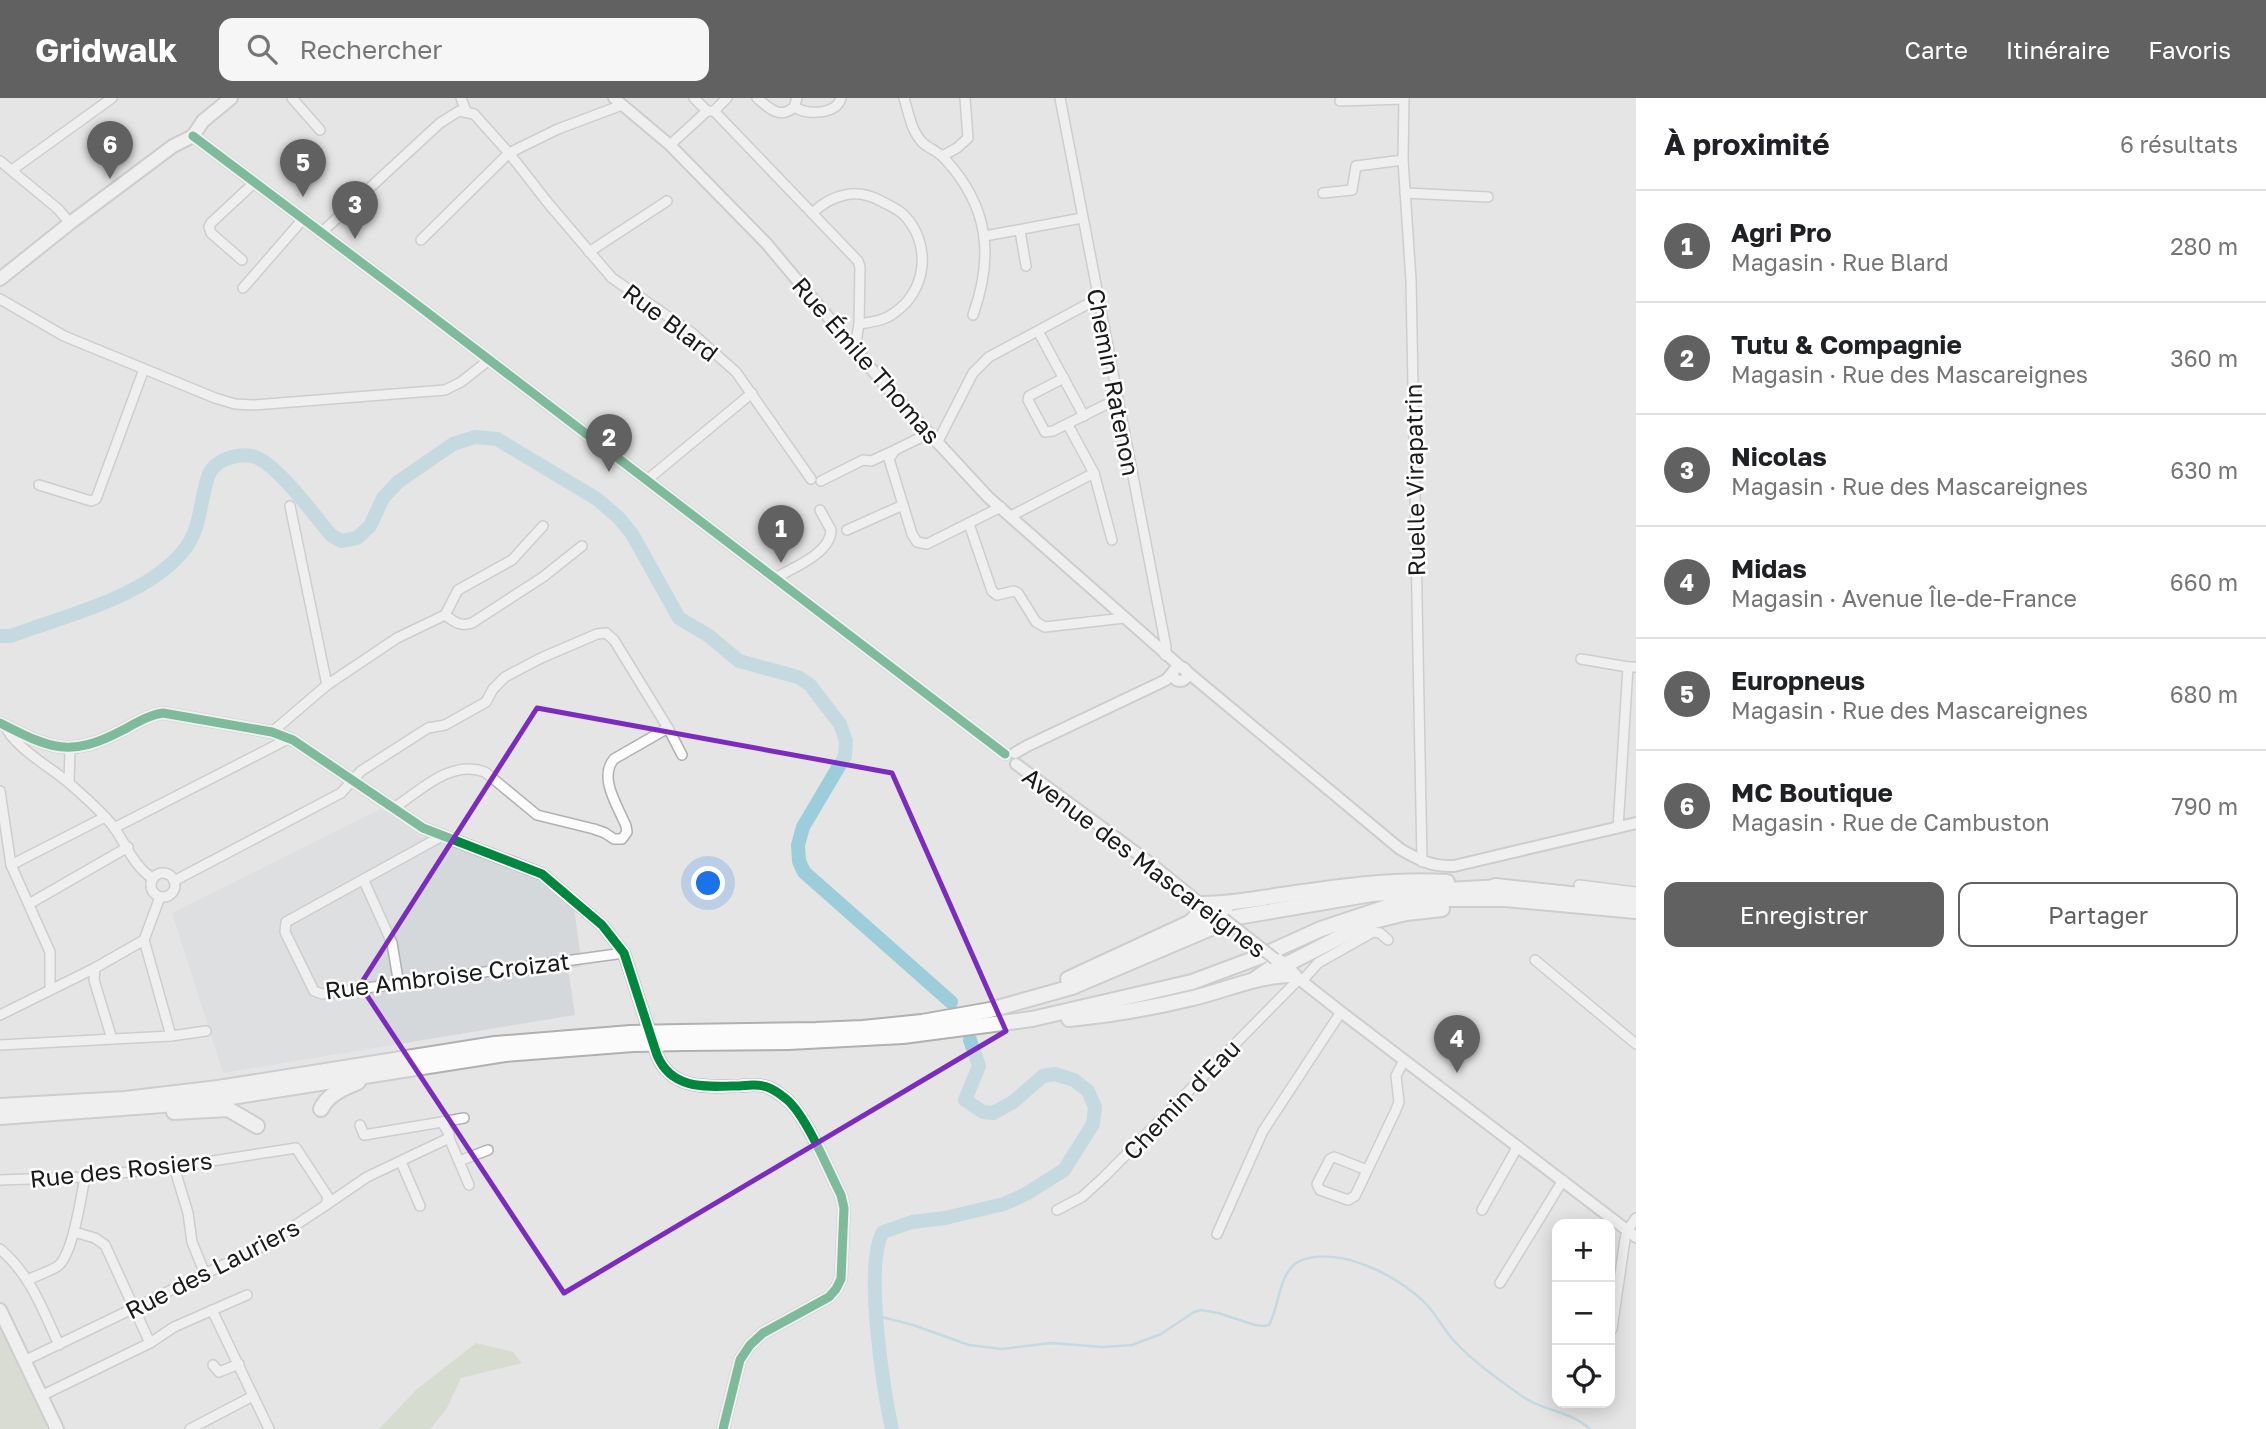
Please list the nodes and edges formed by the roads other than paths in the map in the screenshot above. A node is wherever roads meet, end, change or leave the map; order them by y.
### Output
1 (111, 98) edge
2 (231, 98) edge
3 (292, 98) edge
4 (694, 98) edge
5 (727, 98) edge
6 (757, 98) edge
7 (841, 98) edge
8 (904, 98) edge
9 (965, 98) edge
10 (1060, 98) edge
11 (463, 99) edge
12 (1404, 99) edge
13 (1340, 101) dead end
14 (618, 102) edge
15 (796, 103) edge
16 (466, 111) junction
17 (711, 111) junction
18 (320, 130) dead end
19 (192, 136) junction
20 (670, 145) junction
21 (509, 153) junction
22 (942, 156) junction
23 (1404, 160) junction
24 (0, 161) edge
25 (12, 170) junction
26 (255, 182) junction
27 (1323, 192) dead end
28 (1405, 193) junction
29 (1488, 197) dead end
30 (667, 201) dead end
31 (812, 213) junction
32 (304, 218) junction
33 (1082, 218) junction
34 (70, 223) junction
35 (1020, 231) junction
36 (322, 232) junction
37 (985, 236) junction
38 (421, 240) dead end
39 (589, 252) junction
40 (242, 260) dead end
41 (1026, 266) dead end
42 (0, 279) edge
43 (243, 288) dead end
44 (0, 299) edge
45 (1097, 299) junction
46 (973, 316) dead end
47 (859, 324) junction
48 (1038, 331) junction
49 (855, 349) junction
50 (489, 360) junction
51 (144, 369) junction
52 (1064, 378) junction
53 (752, 393) junction
54 (1117, 399) junction
55 (1084, 416) junction
56 (1068, 425) junction
57 (928, 434) junction
58 (937, 443) junction
59 (895, 450) junction
60 (1094, 472) junction
61 (811, 479) dead end
62 (647, 480) junction
63 (821, 481) dead end
64 (39, 485) dead end
65 (903, 505) junction
66 (290, 506) dead end
67 (1000, 508) junction
68 (820, 510) dead end
69 (1011, 516) junction
70 (970, 524) junction
71 (543, 526) dead end
72 (847, 530) dead end
73 (1112, 540) dead end
74 (582, 546) dead end
75 (775, 578) junction
76 (445, 615) junction
77 (1124, 618) junction
78 (1581, 659) dead end
79 (1632, 667) edge
80 (1175, 671) junction
81 (327, 685) junction
82 (3, 724) edge
83 (668, 728) junction
84 (272, 732) junction
85 (290, 738) junction
86 (70, 749) junction
87 (682, 755) dead end
88 (1012, 757) junction
89 (352, 780) junction
90 (69, 783) junction
91 (0, 791) edge
92 (394, 808) junction
93 (105, 817) junction
94 (1636, 823) edge
95 (114, 828) junction
96 (1618, 828) junction
97 (442, 836) junction
98 (128, 847) junction
99 (1422, 862) junction
100 (11, 865) junction
101 (152, 878) junction
102 (174, 881) junction
103 (364, 881) junction
104 (1579, 886) dead end
105 (1502, 887) junction
106 (1636, 892) edge
107 (160, 897) junction
108 (1636, 901) edge
109 (29, 904) junction
110 (1203, 904) junction
111 (1552, 904) junction
112 (1636, 911) edge
113 (1225, 913) junction
114 (1191, 922) junction
115 (145, 940) junction
116 (1388, 940) dead end
117 (624, 953) junction
118 (1535, 960) dead end
119 (94, 968) junction
120 (1291, 972) junction
121 (399, 985) junction
122 (50, 990) junction
123 (1341, 1012) junction
124 (0, 1015) edge
125 (1032, 1019) junction
126 (922, 1022) junction
127 (206, 1031) dead end
128 (171, 1037) junction
129 (683, 1037) junction
130 (111, 1039) junction
131 (632, 1039) junction
132 (1636, 1044) edge
133 (0, 1045) edge
134 (1404, 1060) junction
135 (379, 1074) junction
136 (0, 1106) edge
137 (321, 1109) dead end
138 (96, 1111) junction
139 (0, 1117) edge
140 (464, 1118) dead end
141 (442, 1122) junction
142 (360, 1125) dead end
143 (257, 1126) dead end
144 (449, 1138) junction
145 (1518, 1146) junction
146 (488, 1150) dead end
147 (242, 1157) joint
148 (401, 1161) junction
149 (459, 1161) junction
150 (174, 1167) junction
151 (1367, 1170) junction
152 (85, 1177) junction
153 (0, 1180) edge
154 (1563, 1180) junction
155 (469, 1185) dead end
156 (326, 1205) junction
157 (420, 1206) dead end
158 (1057, 1210) dead end
159 (1482, 1210) dead end
160 (1636, 1218) edge
161 (74, 1232) junction
162 (1217, 1234) dead end
163 (1634, 1235) edge
164 (0, 1249) edge
165 (205, 1274) junction
166 (28, 1280) junction
167 (1500, 1283) dead end
168 (247, 1295) dead end
169 (134, 1309) junction
170 (0, 1310) edge
171 (212, 1310) junction
172 (1615, 1316) edge
173 (150, 1343) junction
174 (59, 1345) junction
175 (24, 1361) junction
176 (239, 1364) junction
177 (213, 1365) dead end
178 (41, 1396) junction
179 (253, 1396) junction
180 (57, 1429) edge
181 (190, 1429) edge
182 (270, 1429) edge
183 (723, 1429) edge

1 - 25 street
2 - 19 main road
3 - 18 street
4 - 17 street
5 - 17 street
6 - 15 street
7 - 15 street
8 - 22 street
9 - 22 street
10 - 33 street, Chemin Ratenon
11 - 16 street
12 - 13 street
12 - 23 street, Ruelle Virapatrin
14 - 20 street, Rue Émile Thomas
14 - 21 street
16 - 21 street, Rue Blard
16 - 36 street
17 - 20 street
17 - 31 street
19 - 26 street, Avenue des Mascareignes
19 - 34 main road
20 - 49 street, Rue Émile Thomas
21 - 38 street
21 - 39 street, Rue Blard
22 - 37 street
23 - 27 street
23 - 28 street, Ruelle Virapatrin
24 - 25 street
25 - 34 street
26 - 32 street, Avenue des Mascareignes
26 - 40 street
28 - 29 street
28 - 99 street, Ruelle Virapatrin
30 - 39 street
31 - 47 street
31 - 47 street
32 - 36 street, Avenue des Mascareignes
32 - 43 street
33 - 35 street
33 - 45 street, Chemin Ratenon
34 - 42 main road
35 - 37 street
35 - 41 street
36 - 50 street, Avenue des Mascareignes
37 - 46 street
39 - 53 street, Rue Blard
44 - 51 street
45 - 48 street
45 - 54 street, Chemin Ratenon
47 - 49 street
48 - 52 street
48 - 58 street
49 - 57 street, Rue Émile Thomas
50 - 51 street
50 - 62 street, Avenue des Mascareignes
51 - 64 street
52 - 55 street
52 - 56 street
53 - 61 street, Rue Blard
53 - 62 street
54 - 55 street
54 - 80 street, Chemin Ratenon
55 - 56 street
56 - 60 street
57 - 58 street, Rue Émile Thomas
57 - 59 street
58 - 67 street, Rue Émile Thomas
59 - 63 street
59 - 65 street
60 - 69 street
60 - 73 street
62 - 75 street, Avenue des Mascareignes
65 - 70 street
65 - 72 street
66 - 81 street
67 - 69 street, Rue Émile Thomas
67 - 70 street
68 - 75 street
69 - 77 street, Rue Émile Thomas
70 - 77 street
71 - 76 street
74 - 76 street
75 - 88 street, Avenue des Mascareignes
76 - 81 street
77 - 80 street, Rue Émile Thomas
78 - 79 street
79 - 96 street
80 - 88 street
80 - 99 street
81 - 84 street
82 - 86 street
82 - 90 street
83 - 87 street
83 - 89 street
83 - 92 street
84 - 85 street
84 - 86 street
85 - 89 street
85 - 95 street
86 - 90 street
88 - 110 street, Avenue des Mascareignes
89 - 92 street
89 - 102 street
90 - 93 street
91 - 100 street
92 - 97 street
93 - 95 street
93 - 100 street
94 - 96 street
95 - 98 street
96 - 99 street
97 - 103 street, Rue Ambroise Croizat
97 - 117 street
98 - 101 street
98 - 109 street
100 - 109 street
101 - 102 street
101 - 107 street
102 - 107 street
103 - 121 street
103 - 121 street, Rue Ambroise Croizat
104 - 106 street
105 - 108 highway
105 - 113 highway
105 - 126 highway
107 - 115 street
109 - 122 street
110 - 113 highway
110 - 114 highway
111 - 112 highway
111 - 120 highway
111 - 125 highway
113 - 114 highway
113 - 120 street, Avenue des Mascareignes, bridge
114 - 126 highway
115 - 119 street
115 - 128 street
116 - 120 street, Chemin d'Eau
117 - 121 street, Rue Ambroise Croizat
117 - 183 street
118 - 132 street
119 - 122 street
119 - 130 street
120 - 123 street, Avenue des Mascareignes
120 - 125 highway
120 - 158 street, Chemin d'Eau
122 - 124 street
123 - 134 street, Avenue des Mascareignes
123 - 162 street
125 - 129 highway
126 - 129 highway
127 - 128 street
128 - 130 street
129 - 131 highway, bridge
130 - 133 street
131 - 135 highway
131 - 136 highway
134 - 145 street, Avenue des Mascareignes
134 - 151 street
135 - 137 highway
135 - 138 highway
138 - 139 highway
138 - 143 highway
140 - 141 street
141 - 142 street
141 - 144 street
144 - 148 street
144 - 149 street
145 - 154 street, Avenue des Mascareignes
145 - 159 street
146 - 149 street
147 - 150 street, Rue des Rosiers
147 - 156 street, Rue des Lauriers
148 - 156 street
148 - 157 street
149 - 155 street
150 - 152 street, Rue des Rosiers
150 - 165 street
151 - 151 street
152 - 153 street, Rue des Rosiers
152 - 161 street
154 - 163 street, Avenue des Mascareignes
154 - 167 street
156 - 165 street, Rue des Lauriers
160 - 163 street
161 - 166 street
161 - 169 street
163 - 172 street
164 - 166 street
165 - 169 street, Rue des Lauriers
166 - 174 street
168 - 171 street
169 - 173 street
169 - 174 street, Rue des Lauriers
170 - 175 main road
171 - 173 street
171 - 176 street
173 - 178 street
174 - 175 street, Rue des Lauriers
175 - 178 main road
176 - 177 street
176 - 179 street
178 - 180 main road
179 - 181 street
179 - 182 street

